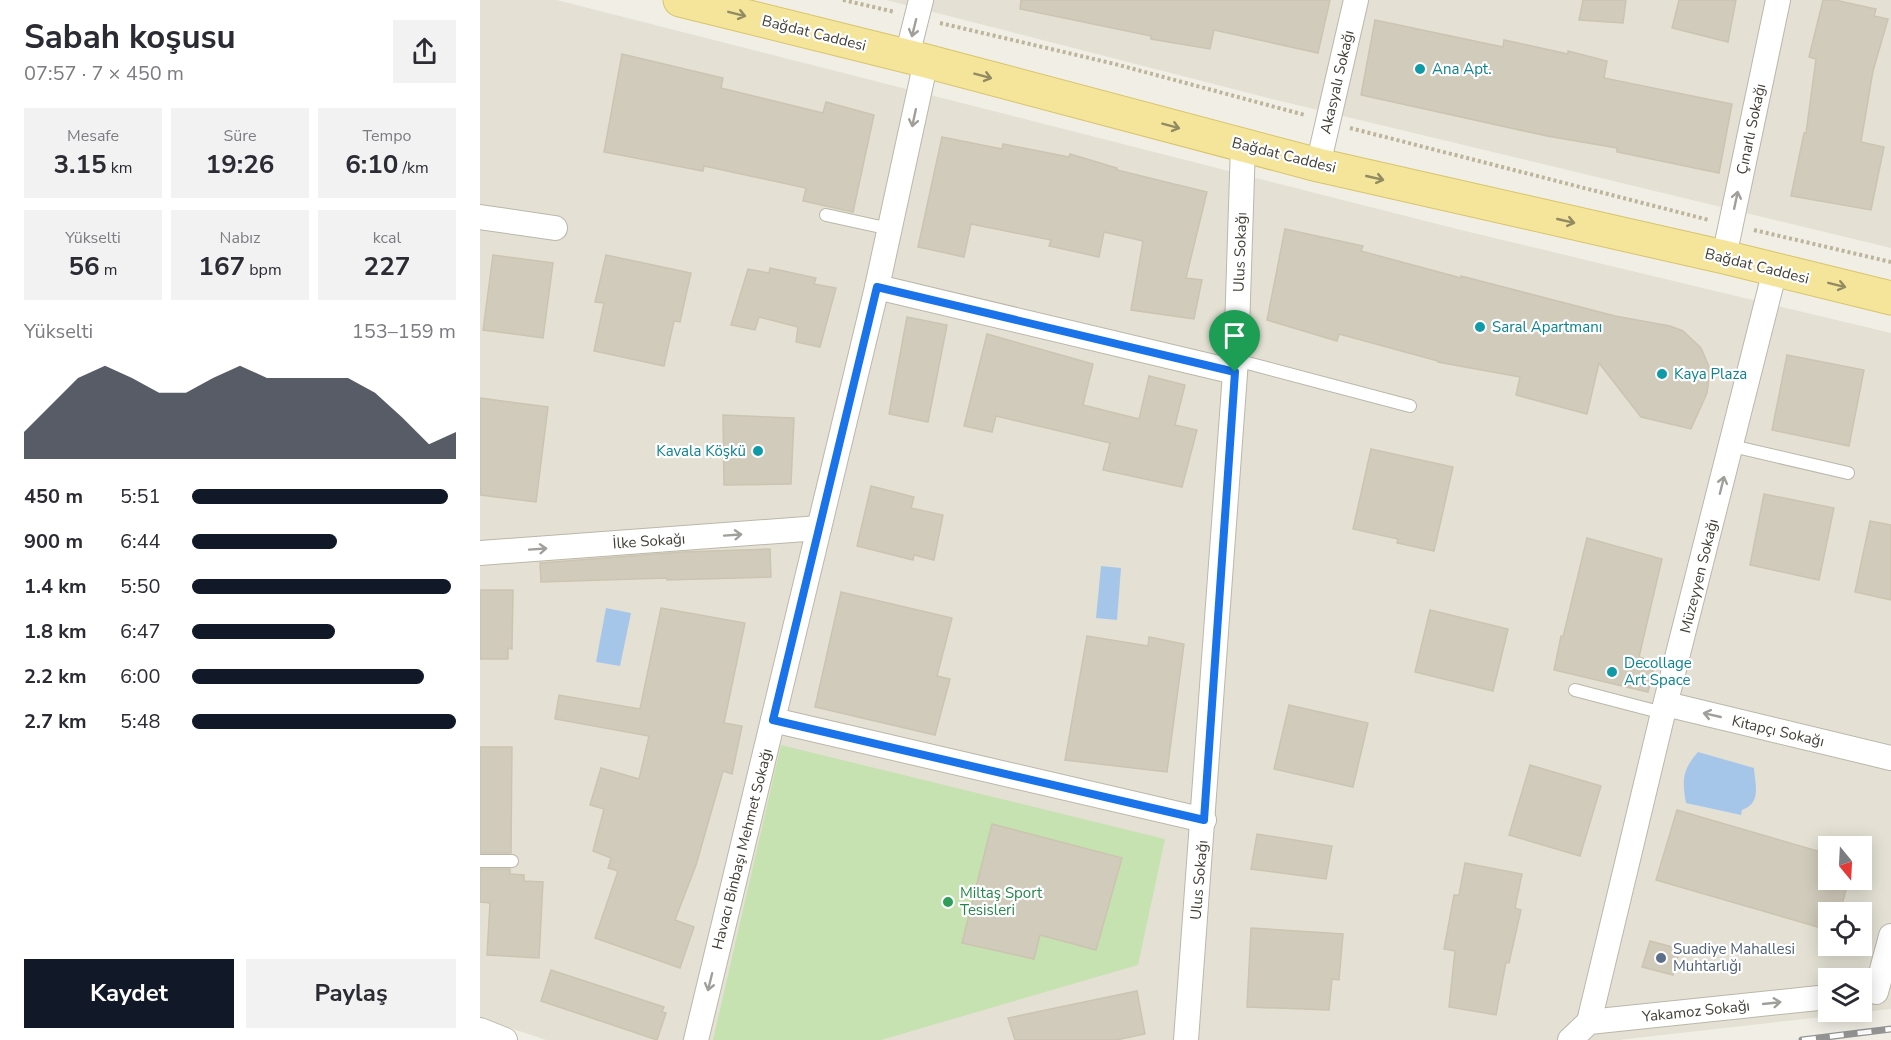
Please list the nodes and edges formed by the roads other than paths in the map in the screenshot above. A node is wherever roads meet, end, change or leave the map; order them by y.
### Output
1 (680, 0) edge
2 (1356, 0) edge
3 (1778, 0) edge
4 (919, 9) edge
5 (916, 59) junction
6 (1244, 146) junction
7 (1318, 165) junction
8 (826, 215) dead end
9 (480, 217) edge
10 (555, 228) dead end
11 (890, 229) junction
12 (1724, 257) junction
13 (1775, 270) junction
14 (877, 287) junction
15 (1891, 298) edge
16 (1236, 366) junction
17 (1410, 406) dead end
18 (1732, 446) junction
19 (1848, 473) dead end
20 (819, 528) junction
21 (480, 554) edge
22 (1575, 690) dead end
23 (1665, 709) junction
24 (773, 720) junction
25 (1891, 758) edge
26 (1204, 820) junction
27 (480, 861) edge
28 (512, 861) dead end
29 (1891, 936) edge
30 (1876, 992) edge
31 (1818, 998) edge
32 (1589, 1022) junction
33 (480, 1030) edge
34 (505, 1040) edge
35 (696, 1040) edge
36 (1186, 1040) edge
37 (1570, 1040) edge

1 -> 5 main road, Bağdat Caddesi
2 - 7 street, Akasyalı Sokağı
12 -> 3 street, Çınarlı Sokağı
4 -> 5 street, Havacı Binbaşı Mehmet Sokağı
5 -> 6 main road, Bağdat Caddesi
5 -> 11 street, Havacı Binbaşı Mehmet Sokağı
6 - 7 main road, Bağdat Caddesi
6 - 16 street, Ulus Sokağı
7 -> 12 main road, Bağdat Caddesi
8 - 11 lane
9 - 10 street
11 - 14 street, Havacı Binbaşı Mehmet Sokağı
12 - 13 main road, Bağdat Caddesi
13 -> 15 main road, Bağdat Caddesi
13 - 18 street, Müzeyyen Sokağı
14 - 16 street
14 - 20 street, Havacı Binbaşı Mehmet Sokağı
16 - 17 lane
16 - 26 street, Ulus Sokağı
18 - 19 lane
23 -> 18 street, Müzeyyen Sokağı
21 -> 20 street, İlke Sokağı
20 - 24 street, Havacı Binbaşı Mehmet Sokağı
22 - 23 lane
25 -> 23 street, Kitapçı Sokağı
23 - 32 street, Müzeyyen Sokağı
24 - 26 street
24 -> 35 street, Havacı Binbaşı Mehmet Sokağı
26 - 36 street, Ulus Sokağı
27 - 28 lane
29 - 30 street
32 -> 31 street, Yakamoz Sokağı
32 - 37 street
33 - 34 street

